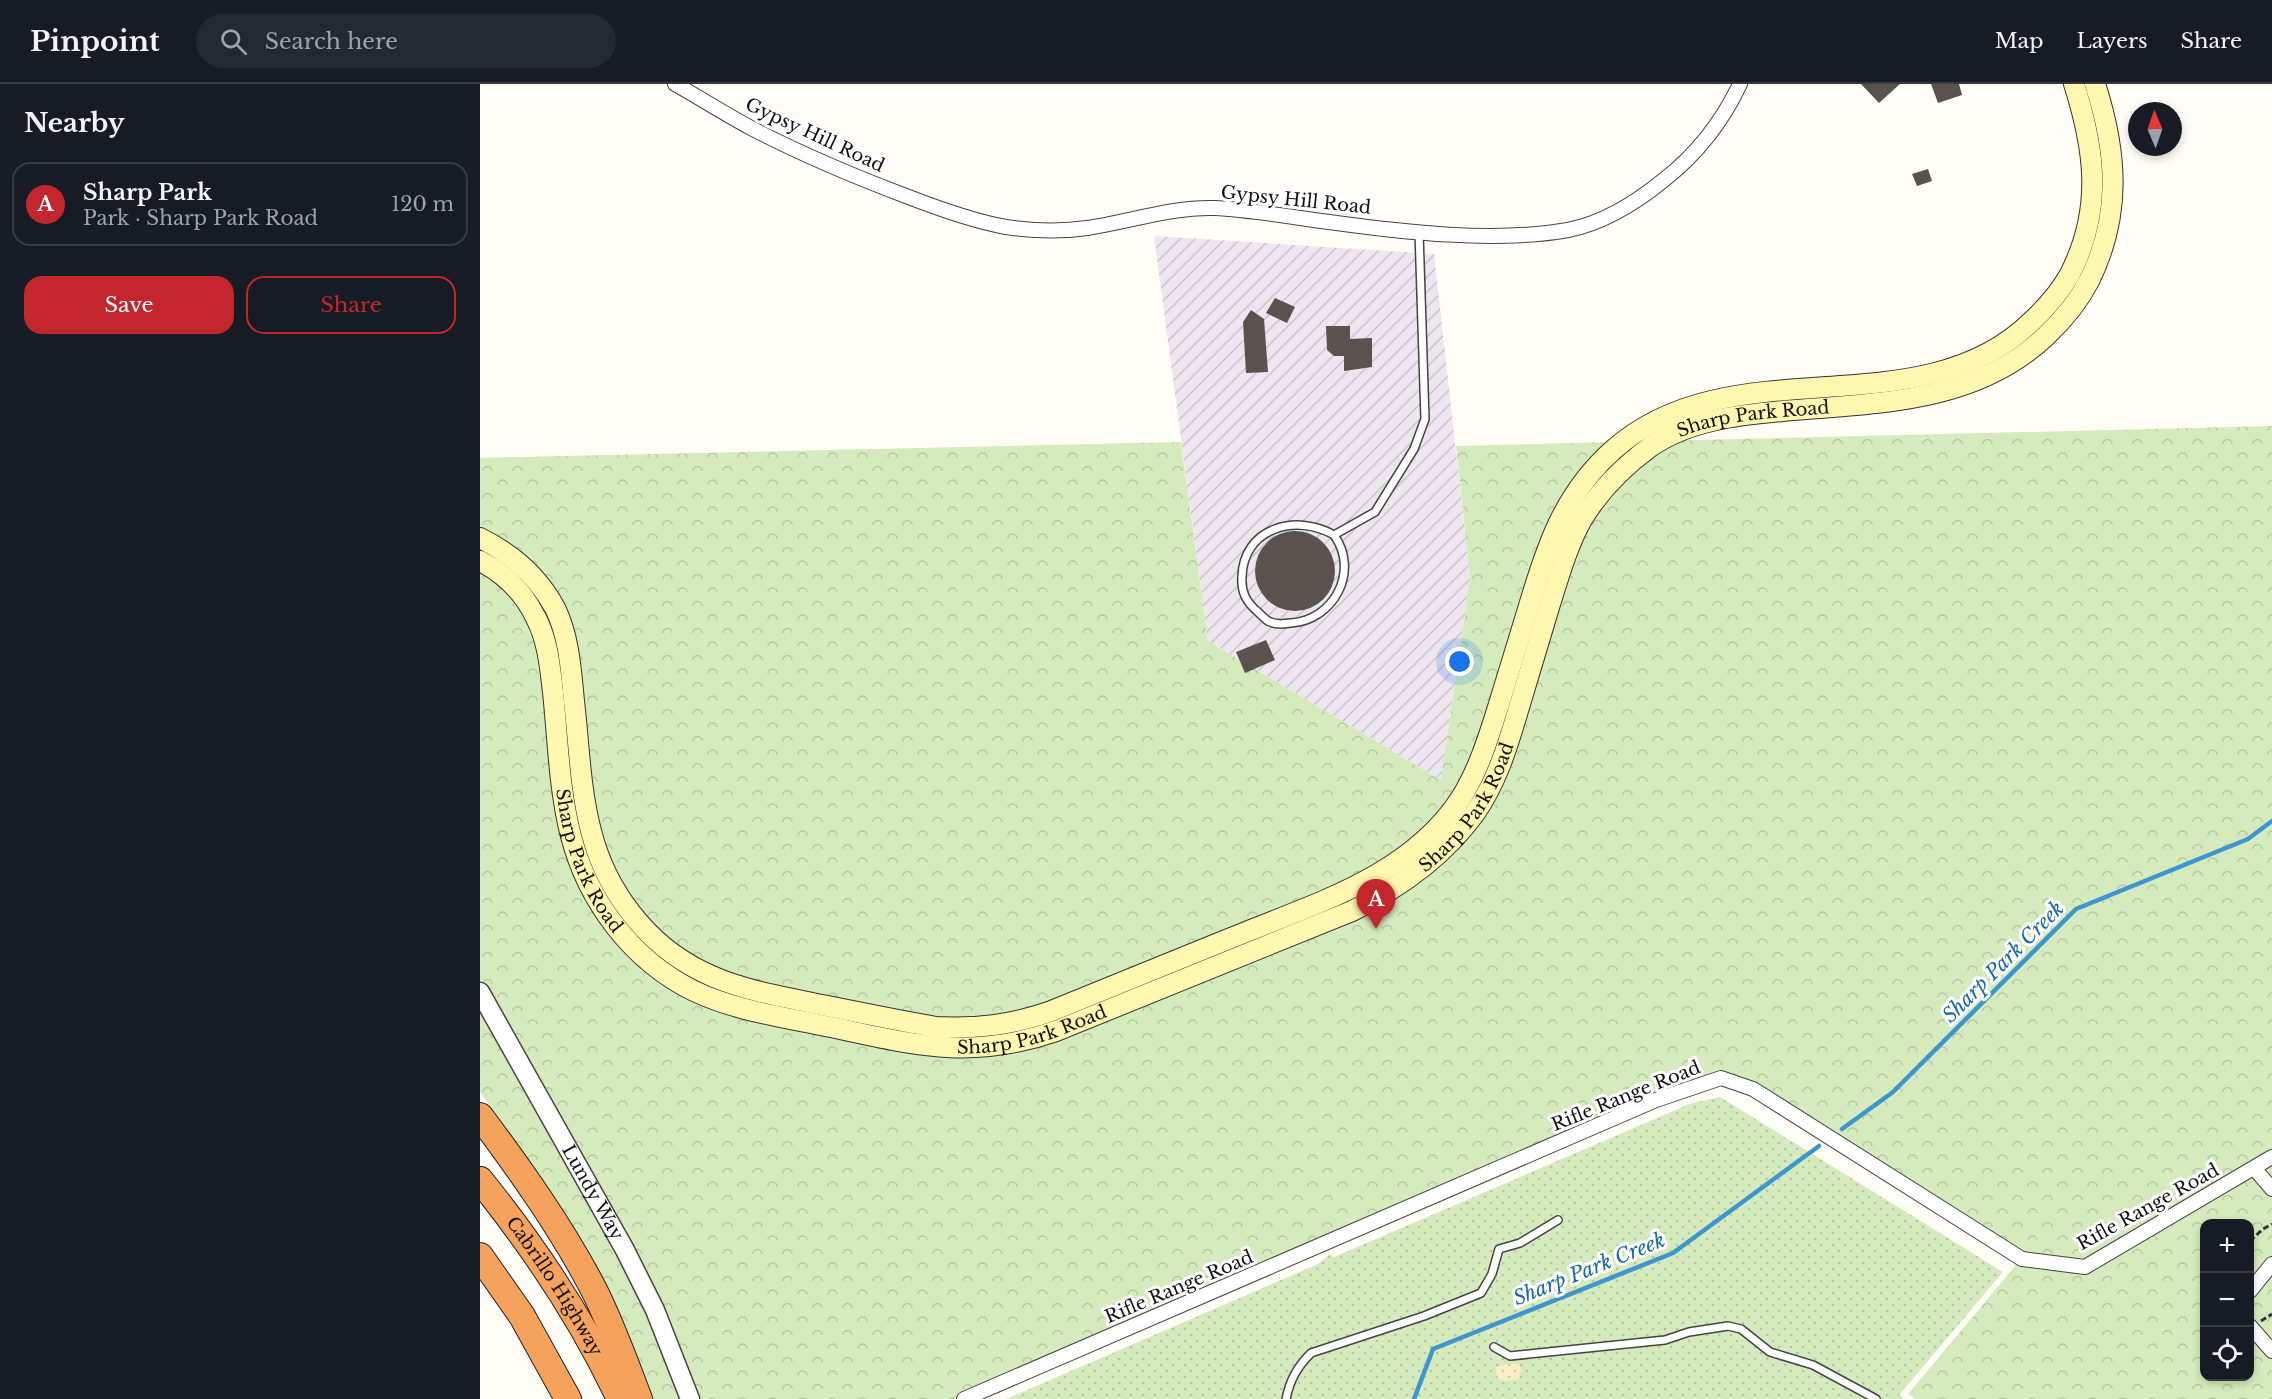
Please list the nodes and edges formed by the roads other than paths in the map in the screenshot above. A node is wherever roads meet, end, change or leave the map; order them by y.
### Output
1 (675, 84) edge
2 (1740, 84) edge
3 (2074, 84) edge
4 (2095, 84) edge
5 (1419, 231) junction
6 (1334, 536) junction
7 (480, 538) edge
8 (480, 561) edge
9 (480, 992) edge
10 (480, 1116) edge
11 (2272, 1157) edge
12 (2254, 1168) junction
13 (480, 1180) edge
14 (2272, 1189) edge
15 (1558, 1220) dead end
16 (480, 1256) edge
17 (2272, 1264) edge
18 (2254, 1286) edge
19 (2251, 1327) edge
20 (1494, 1347) dead end
21 (2272, 1351) edge
22 (568, 1399) edge
23 (620, 1399) edge
24 (639, 1399) edge
25 (690, 1399) edge
26 (964, 1399) edge
27 (1286, 1399) edge
28 (1876, 1399) edge

1 - 5 street, Gypsy Hill Road
2 - 5 street, Gypsy Hill Road
3 - 7 main road, Sharp Park Road
4 - 8 main road, Sharp Park Road
5 - 6 lane
6 - 6 lane
9 - 25 street, Lundy Way
10 - 24 highway
11 - 12 street, Rifle Range Road
12 - 14 street
12 - 26 street, Rifle Range Road
13 - 23 highway, Cabrillo Highway
15 - 27 lane
16 - 22 highway
17 - 18 street
19 - 21 street
20 - 28 lane

